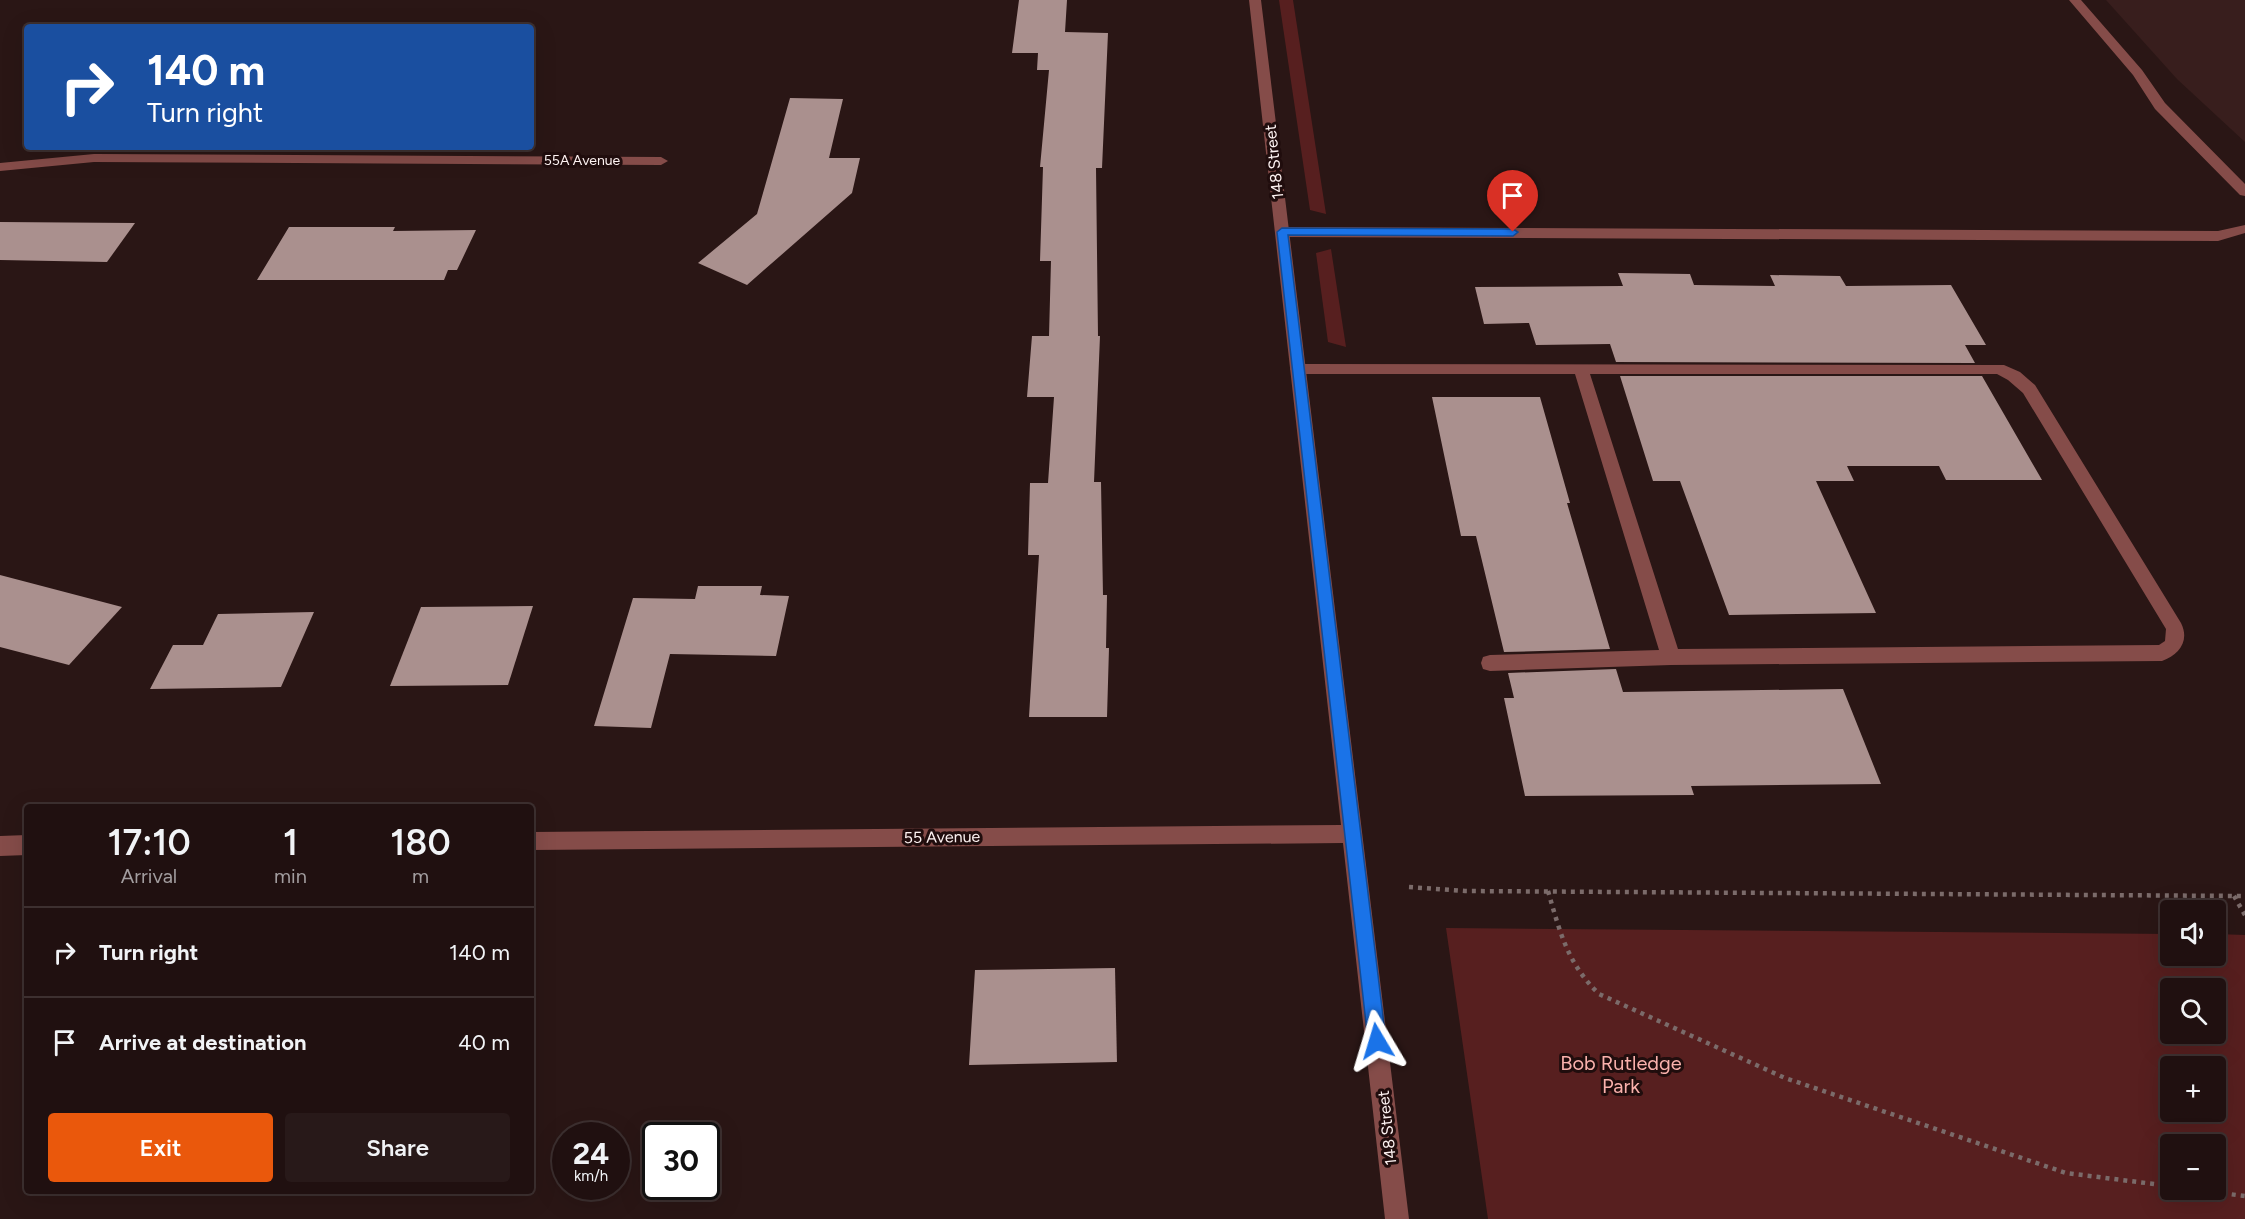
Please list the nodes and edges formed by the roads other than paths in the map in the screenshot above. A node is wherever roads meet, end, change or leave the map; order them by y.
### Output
1 (1255, 0) edge
2 (2075, 0) edge
3 (661, 161) dead end
4 (0, 167) edge
5 (2245, 192) edge
6 (2245, 229) edge
7 (1282, 232) junction
8 (1298, 369) junction
9 (1581, 369) junction
10 (1671, 657) junction
11 (1490, 663) dead end
12 (1353, 834) junction
13 (534, 841) edge
14 (0, 846) edge
15 (24, 846) edge
16 (1397, 1219) edge

1 - 7 street, 148 Street
2 - 5 street
3 - 4 street, 55A Avenue
6 - 7 street
7 - 8 street, 148 Street
8 - 9 street
8 - 12 street, 148 Street
9 - 10 street
9 - 10 street
10 - 11 street
12 - 13 street, 55 Avenue
12 - 16 street, 148 Street
14 - 15 street

